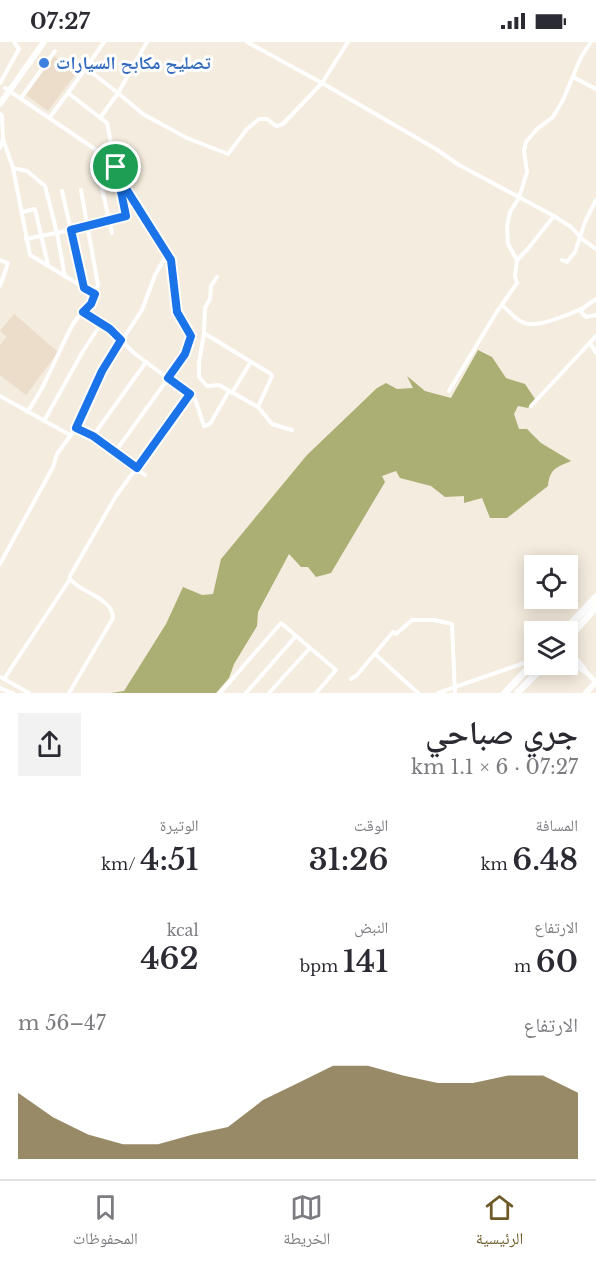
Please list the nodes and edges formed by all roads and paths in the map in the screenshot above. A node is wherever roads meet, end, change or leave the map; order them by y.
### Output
1 (14, 42) edge
2 (39, 42) edge
3 (44, 42) edge
4 (104, 42) edge
5 (147, 42) edge
6 (247, 42) edge
7 (348, 42) edge
8 (591, 42) edge
9 (55, 51) dead end
10 (86, 68) junction
11 (2, 76) edge
12 (572, 77) junction
13 (322, 83) junction
14 (5, 87) edge
15 (596, 89) edge
16 (68, 93) junction
17 (118, 93) junction
18 (0, 97) edge
19 (21, 98) junction
20 (0, 104) edge
21 (0, 114) edge
22 (50, 117) junction
23 (100, 118) junction
24 (3, 138) junction
25 (0, 148) edge
26 (115, 165) junction
27 (13, 168) junction
28 (101, 184) dead end
29 (81, 190) dead end
30 (62, 191) dead end
31 (519, 198) junction
32 (596, 200) edge
33 (22, 212) junction
34 (554, 216) junction
35 (108, 220) junction
36 (86, 227) junction
37 (71, 230) junction
38 (57, 233) junction
39 (112, 234) dead end
40 (42, 236) junction
41 (581, 238) junction
42 (26, 239) junction
43 (596, 249) edge
44 (167, 254) junction
45 (0, 260) edge
46 (517, 260) junction
47 (562, 260) dead end
48 (48, 266) junction
49 (217, 277) dead end
50 (66, 278) junction
51 (0, 286) edge
52 (84, 288) junction
53 (95, 294) junction
54 (596, 299) edge
55 (503, 306) junction
56 (583, 308) junction
57 (83, 312) junction
58 (596, 315) edge
59 (101, 324) junction
60 (204, 333) junction
61 (596, 336) edge
62 (121, 340) junction
63 (590, 343) junction
64 (596, 353) edge
65 (146, 362) junction
66 (250, 363) junction
67 (168, 378) junction
68 (448, 391) dead end
69 (231, 392) junction
70 (190, 394) junction
71 (0, 396) edge
72 (531, 406) dead end
73 (258, 407) junction
74 (27, 412) junction
75 (44, 421) junction
76 (76, 428) junction
77 (292, 430) dead end
78 (70, 435) junction
79 (93, 436) junction
80 (115, 452) junction
81 (137, 468) junction
82 (145, 475) dead end
83 (0, 564) edge
84 (70, 579) junction
85 (596, 597) edge
86 (596, 607) edge
87 (573, 621) edge
88 (578, 628) edge
89 (296, 636) junction
90 (310, 648) junction
91 (375, 654) junction
92 (524, 663) edge
93 (578, 663) edge
94 (578, 666) edge
95 (584, 670) junction
96 (524, 672) edge
97 (535, 675) edge
98 (2, 678) edge
99 (351, 679) dead end
100 (596, 682) edge
101 (454, 687) junction
102 (0, 688) edge
103 (7, 692) edge
104 (13, 693) edge
105 (28, 693) edge
106 (69, 693) edge
107 (220, 693) edge
108 (246, 693) edge
109 (269, 693) edge
110 (316, 693) edge
111 (418, 693) edge
112 (438, 693) edge
113 (455, 693) edge
114 (505, 693) edge
115 (518, 693) edge
116 (586, 693) edge

1 - 11 street
2 - 14 main road
3 - 14 main road
4 - 10 street
5 - 17 street
6 - 13 street
7 - 13 street
8 - 12 street
9 - 19 street
10 - 16 street
10 - 17 street
11 - 14 street
12 - 15 street
12 - 31 street
13 - 17 street
13 - 31 street
14 - 18 main road
14 - 19 street
14 - 20 main road
16 - 22 street
16 - 23 street
17 - 23 street
19 - 22 street
21 - 24 street
22 - 26 street
23 - 26 street
24 - 25 street
24 - 27 street
26 - 35 street
26 - 44 street
27 - 33 street
27 - 38 street
28 - 35 street
29 - 36 street
30 - 37 street
31 - 34 street
31 - 46 street
32 - 41 street
33 - 40 street
33 - 42 street
34 - 41 street
34 - 46 street
35 - 36 street
35 - 39 street
36 - 37 street
36 - 53 street
37 - 38 street
37 - 52 street
38 - 40 street
38 - 50 street
40 - 42 street
40 - 48 street
41 - 43 street
41 - 47 street
42 - 48 street
44 - 62 street
44 - 67 street
45 - 51 street
46 - 55 street
48 - 50 street
49 - 60 street
50 - 52 street
52 - 53 street
53 - 57 street
54 - 56 street
55 - 56 street
55 - 68 street
56 - 58 street
57 - 59 street
57 - 74 street
59 - 62 street
59 - 75 street
60 - 66 street
60 - 69 street
61 - 63 street
62 - 65 street
62 - 76 street
63 - 64 street
63 - 72 street
65 - 67 street
65 - 79 street
66 - 69 street
66 - 73 street
67 - 70 street
67 - 80 street
69 - 70 street
69 - 73 street
70 - 81 street
71 - 74 street
73 - 77 street
74 - 75 street
75 - 78 street
76 - 78 street
76 - 79 street
78 - 83 street
79 - 80 street
80 - 81 street
81 - 82 street
81 - 84 street
84 - 98 street
84 - 106 street
85 - 87 highway
86 - 88 highway
89 - 90 street
89 - 107 street
89 - 108 street
90 - 109 street
90 - 110 street
91 - 99 street
91 - 101 street
91 - 111 street
92 - 101 street
93 - 95 highway
94 - 95 highway
95 - 100 main road
96 - 114 highway
97 - 115 highway
98 - 105 street
100 - 116 main road
101 - 112 street
101 - 113 street
102 - 103 street
103 - 104 street

